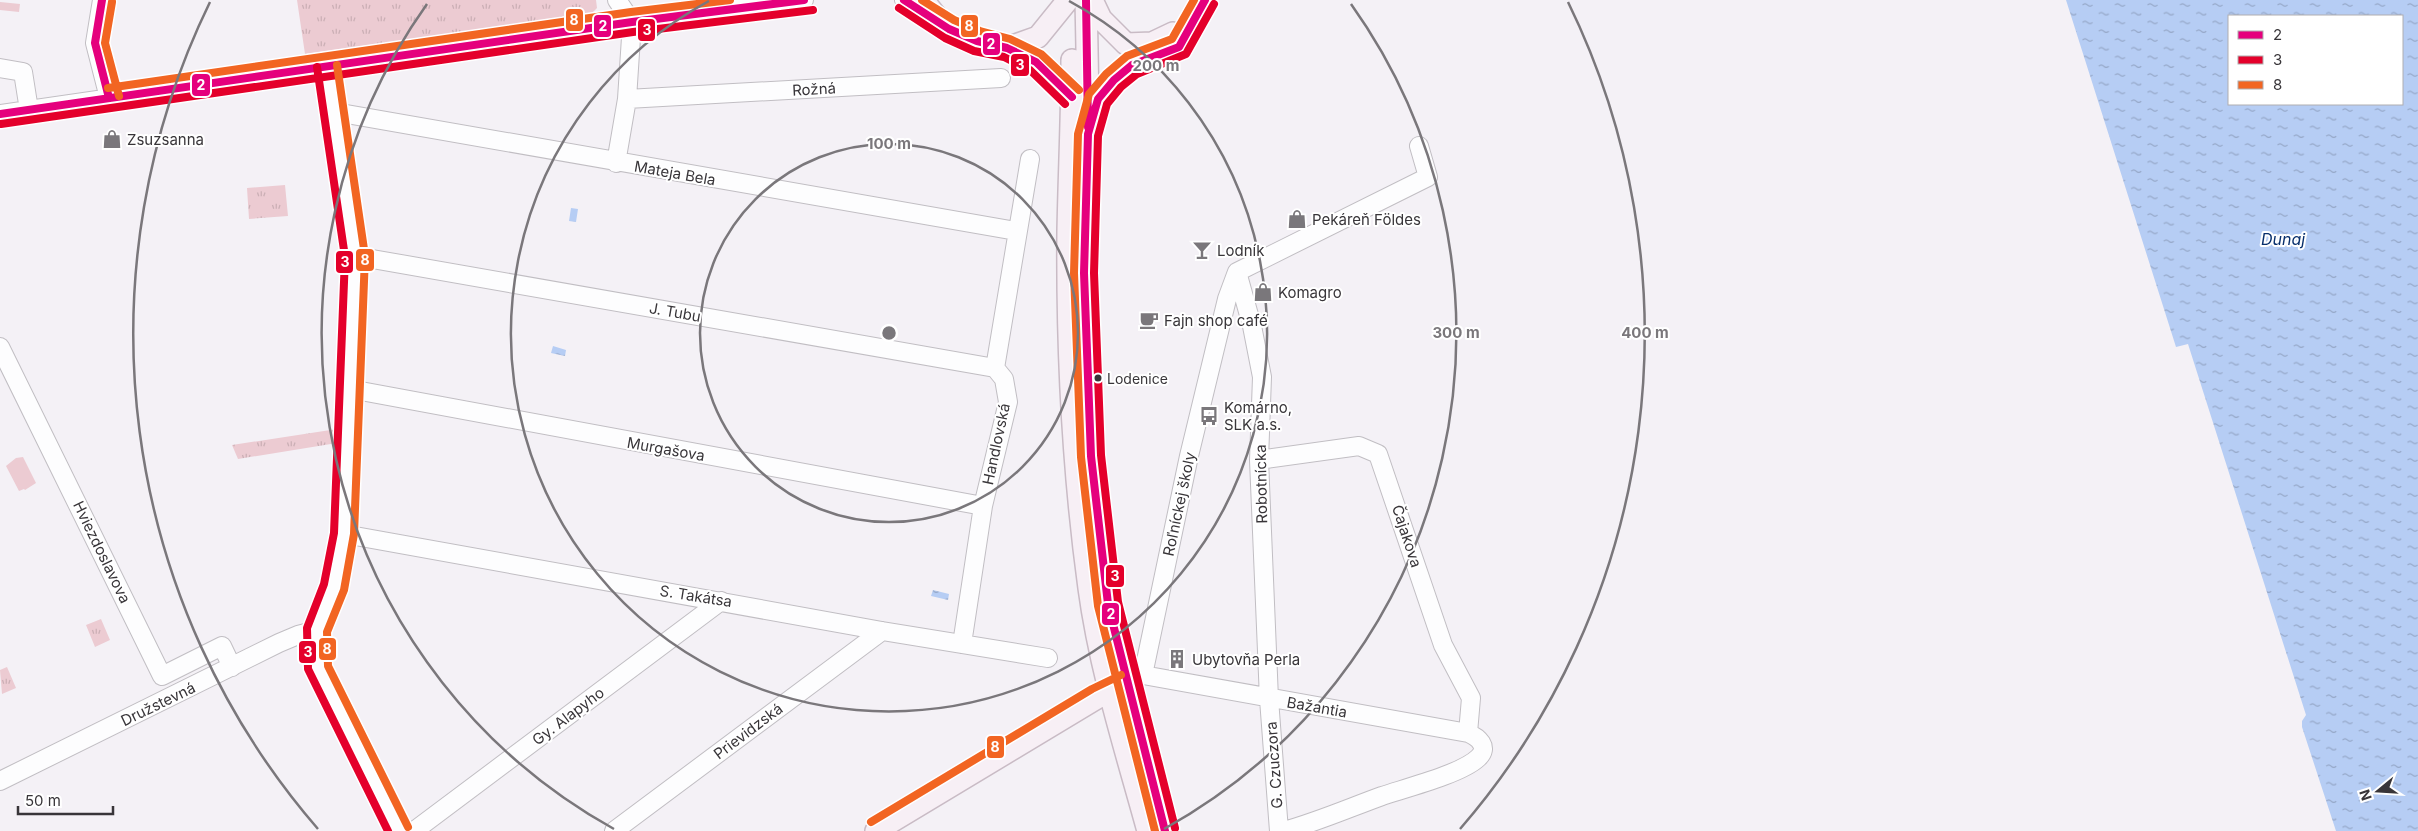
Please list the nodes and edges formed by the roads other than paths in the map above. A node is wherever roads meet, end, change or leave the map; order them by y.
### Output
1 (102, 0) edge
2 (617, 0) edge
3 (805, 0) edge
4 (904, 0) edge
5 (924, 0) edge
6 (1068, 0) edge
7 (1072, 0) edge
8 (1086, 0) edge
9 (1092, 0) edge
10 (1205, 0) edge
11 (632, 22) junction
12 (1193, 22) junction
13 (949, 29) junction
14 (1007, 48) junction
15 (327, 66) junction
16 (0, 68) edge
17 (1001, 78) dead end
18 (1072, 97) junction
19 (109, 98) junction
20 (626, 99) junction
21 (29, 110) junction
22 (335, 112) junction
23 (0, 114) edge
24 (1088, 134) junction
25 (1419, 146) dead end
26 (1030, 159) dead end
27 (616, 163) junction
28 (1016, 231) junction
29 (355, 256) junction
30 (1237, 272) junction
31 (0, 347) edge
32 (995, 368) junction
33 (350, 389) junction
34 (1259, 460) junction
35 (982, 506) junction
36 (344, 534) junction
37 (722, 601) junction
38 (317, 630) junction
39 (882, 631) junction
40 (962, 644) junction
41 (1048, 658) dead end
42 (232, 667) junction
43 (1126, 683) junction
44 (1269, 699) junction
45 (1468, 732) junction
46 (0, 781) edge
47 (399, 831) edge
48 (414, 831) edge
49 (614, 831) edge
50 (876, 831) edge
51 (1148, 831) edge
52 (1165, 831) edge
53 (1279, 831) edge
54 (1284, 831) edge

1 - 19 street
2 - 11 street
3 - 11 street
4 - 13 street
5 - 13 main road
6 - 14 main road
7 - 18 main road
8 - 24 main road
9 - 12 main road
10 - 12 main road
11 - 15 street
11 - 20 street
12 - 24 main road
13 - 14 main road
14 - 18 main road
15 - 19 street
15 - 22 street
16 - 21 street
17 - 20 street, Rožná
18 - 43 main road
19 - 21 street
20 - 27 street
21 - 23 street
22 - 27 street, Mateja Bela
22 - 29 street
24 - 43 main road
25 - 30 street
26 - 28 street
27 - 28 street, Mateja Bela
28 - 32 street
29 - 32 street, J. Tubu
29 - 33 street
30 - 34 street, Robotnícka
30 - 43 street, Roľníckej školy
31 - 42 street, Hviezdoslavova
32 - 35 street, Handlovská
33 - 35 street, Murgašova
33 - 36 street
34 - 44 street, Robotnícka
34 - 45 street, Čajakova
35 - 40 street, Handlovská
36 - 37 street, S. Takátsa
36 - 38 street
37 - 39 street, S. Takátsa
37 - 48 street, Gy. Alapyho
38 - 42 street, Družstevná
38 - 47 street
39 - 40 street, S. Takátsa
39 - 49 street, Prievidzská
40 - 41 street, S. Takátsa
42 - 46 street, Družstevná
43 - 44 street, Bažantia
43 - 50 main road
43 - 51 main road
43 - 52 main road
44 - 45 street, Bažantia
44 - 53 street, G. Czuczora
45 - 54 street

